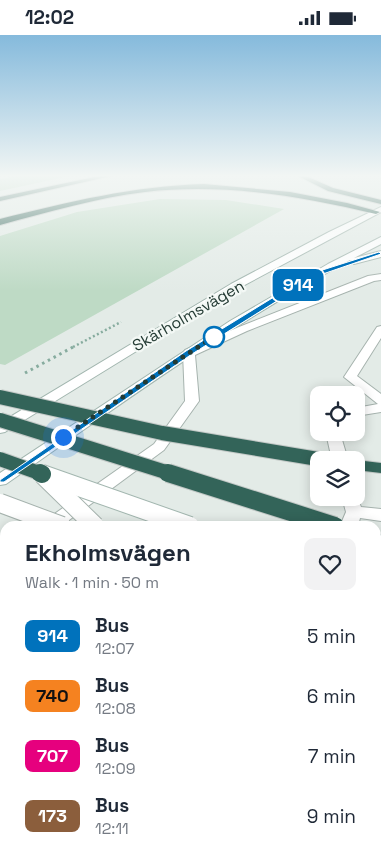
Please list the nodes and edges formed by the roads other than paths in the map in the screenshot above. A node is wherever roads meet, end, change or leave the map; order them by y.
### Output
1 (33, 214) edge
2 (372, 214) edge
3 (0, 222) edge
4 (381, 240) edge
5 (381, 254) edge
6 (315, 274) junction
7 (381, 277) edge
8 (381, 329) edge
9 (189, 353) junction
10 (0, 397) edge
11 (381, 401) edge
12 (381, 408) edge
13 (365, 411) edge
14 (0, 420) edge
15 (0, 429) edge
16 (310, 458) edge
17 (0, 459) edge
18 (365, 466) edge
19 (381, 468) edge
20 (42, 474) junction
21 (0, 479) edge
22 (0, 503) edge
23 (351, 512) edge
24 (381, 515) edge
25 (49, 521) edge
26 (56, 521) edge
27 (90, 521) edge
28 (176, 521) edge
29 (319, 521) edge

1 - 3 highway
2 - 15 main road, Skärholmsvägen
4 - 6 main road, Skärholmsvägen
5 - 6 main road
6 - 9 main road, Skärholmsvägen
7 - 9 main road
8 - 11 main road
9 - 21 main road, Skärholmsvägen
9 - 26 main road
10 - 16 highway, bridge
12 - 13 main road
14 - 29 highway, bridge
17 - 20 highway, bridge
18 - 19 highway
20 - 27 main road, bridge
20 - 28 main road, bridge
22 - 25 main road, bridge
23 - 24 main road

